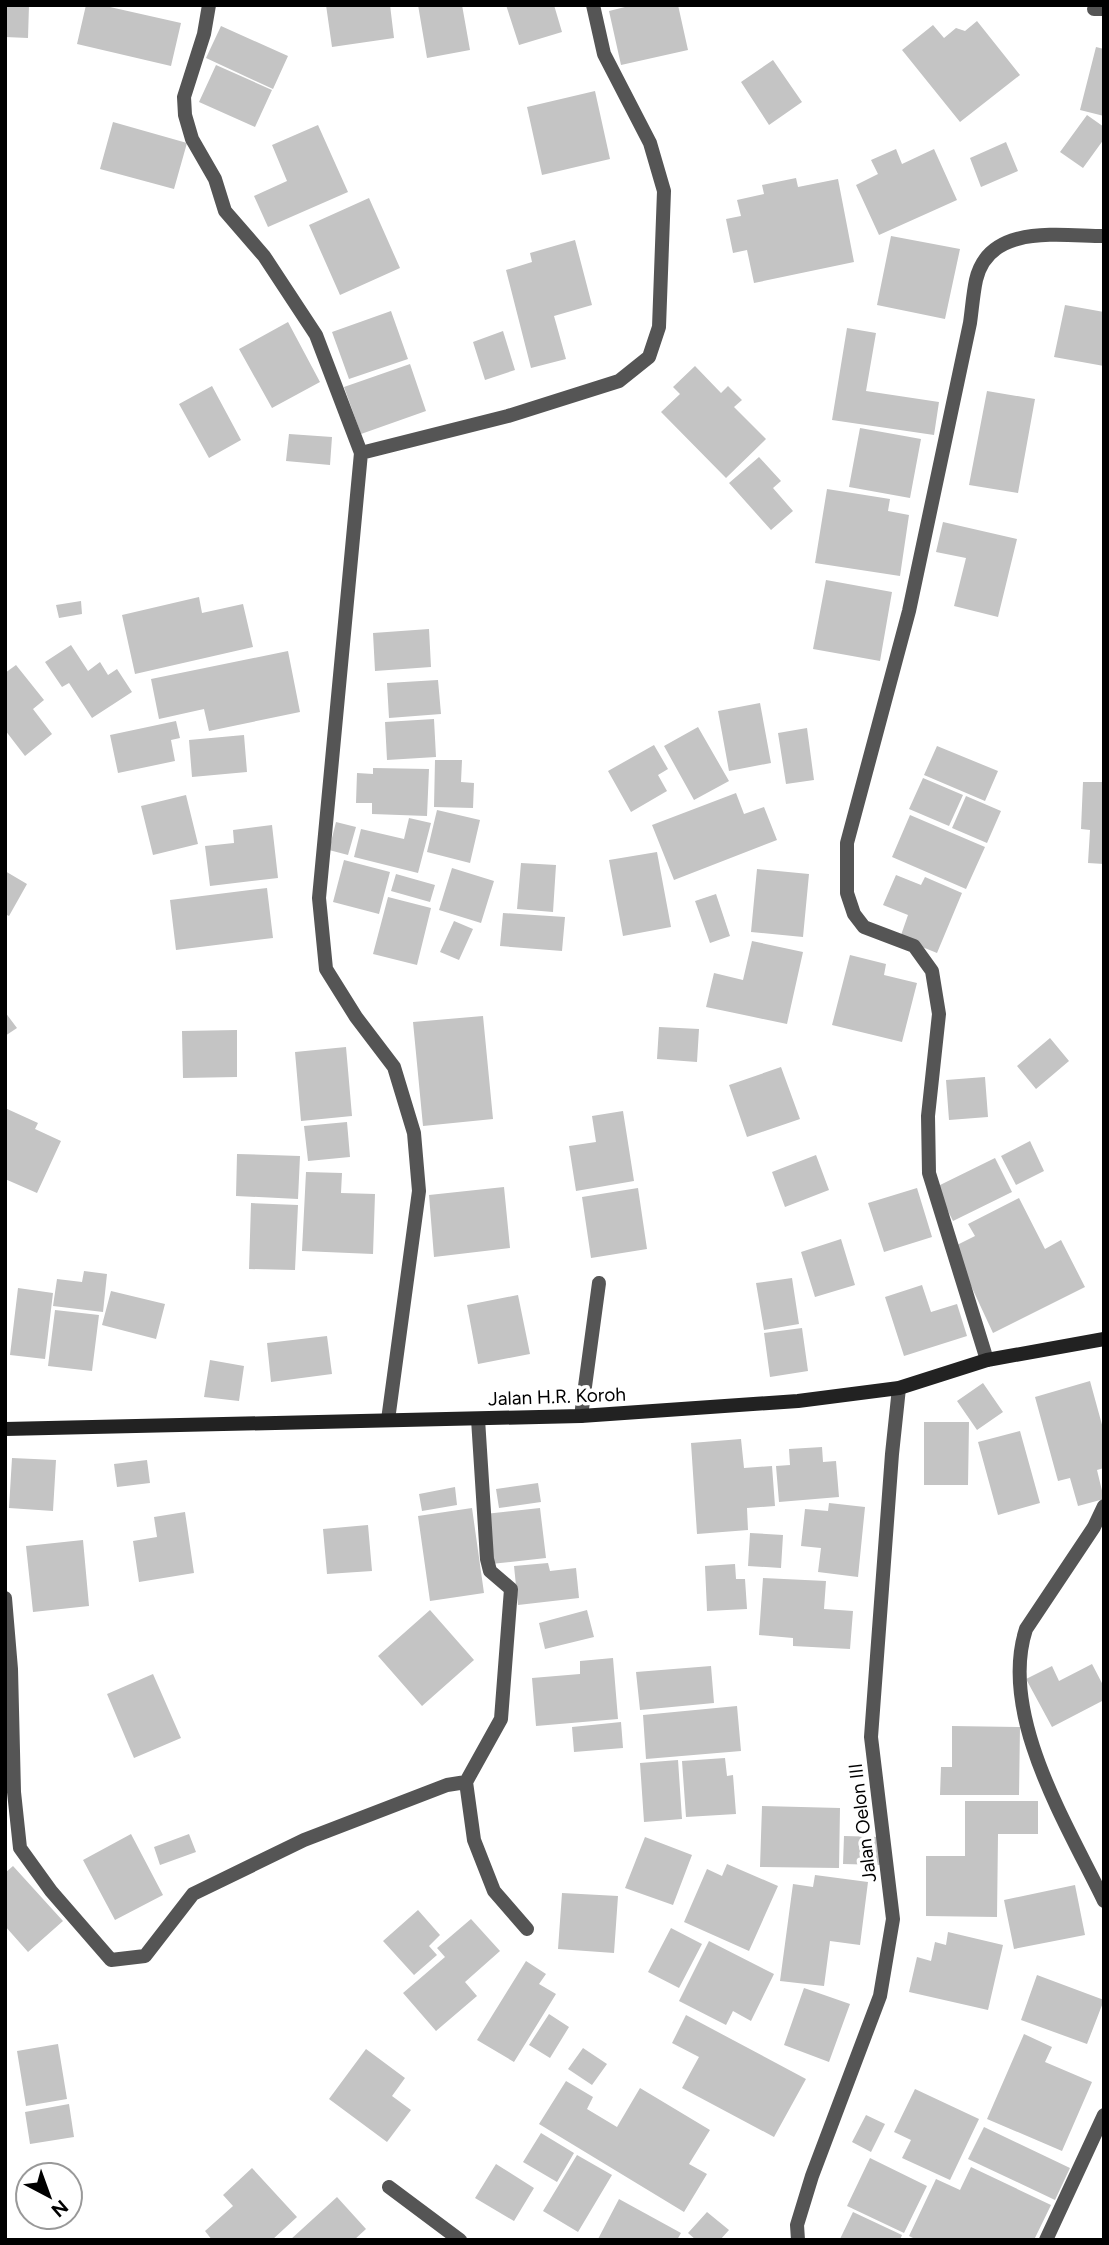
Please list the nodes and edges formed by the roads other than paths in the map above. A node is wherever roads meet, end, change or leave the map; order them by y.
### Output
1 (209, 5) edge
2 (593, 5) edge
3 (1104, 236) edge
4 (361, 453) junction
5 (598, 1283) dead end
6 (1104, 1339) edge
7 (987, 1360) junction
8 (900, 1388) junction
9 (581, 1416) junction
10 (478, 1419) junction
11 (387, 1420) junction
12 (5, 1429) edge
13 (1104, 1506) edge
14 (5, 1598) edge
15 (466, 1782) junction
16 (1104, 1901) edge
17 (527, 1929) dead end
18 (1104, 2115) edge
19 (389, 2187) dead end
20 (460, 2240) edge
21 (798, 2240) edge
22 (1046, 2240) edge

1 - 4 street
2 - 4 street
3 - 7 street
4 - 11 street
5 - 9 street
6 - 7 main road, Jalan H.R. Koroh
7 - 8 main road, Jalan H.R. Koroh
8 - 9 main road, Jalan H.R. Koroh
8 - 21 street, Jalan Oelon III
9 - 10 main road, Jalan H.R. Koroh
10 - 11 main road, Jalan H.R. Koroh
10 - 15 street
11 - 12 main road, Jalan H.R. Koroh
13 - 16 street
14 - 15 street
15 - 17 street
18 - 22 street
19 - 20 street

